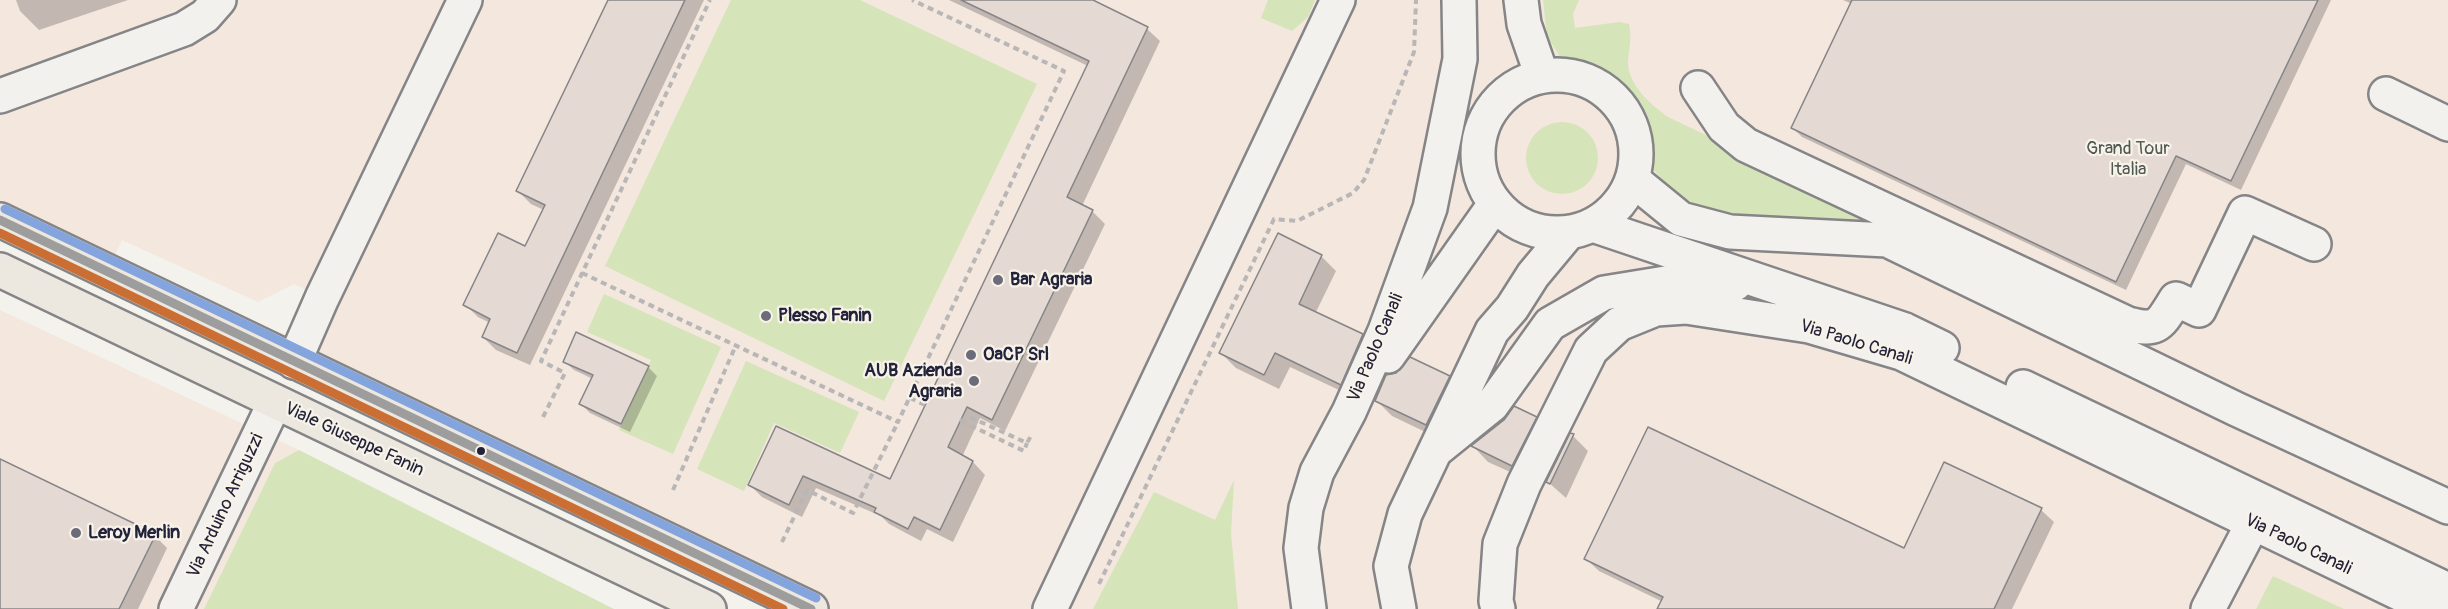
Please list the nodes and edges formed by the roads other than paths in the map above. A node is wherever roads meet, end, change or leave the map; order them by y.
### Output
1 (219, 0) edge
2 (465, 0) edge
3 (1338, 0) edge
4 (1521, 0) edge
5 (1460, 2) edge
6 (1542, 76) junction
7 (1698, 88) dead end
8 (2386, 94) dead end
9 (0, 96) edge
10 (2448, 124) edge
11 (1482, 127) junction
12 (1632, 179) junction
13 (1495, 204) junction
14 (0, 220) edge
15 (1581, 229) junction
16 (2314, 244) dead end
17 (0, 270) edge
18 (1809, 326) junction
19 (294, 362) junction
20 (275, 402) junction
21 (1349, 412) junction
22 (1435, 451) junction
23 (2448, 507) edge
24 (2258, 513) junction
25 (2448, 590) edge
26 (176, 609) edge
27 (709, 609) edge
28 (811, 609) edge
29 (1050, 609) edge
30 (1309, 609) edge
31 (1399, 609) edge
32 (1498, 609) edge
33 (2208, 609) edge
34 (2432, 609) edge

1 - 9 street
2 - 19 street
3 - 29 street
4 - 6 street
5 - 11 street, Via Paolo Canali
5 - 21 street, Via Paolo Canali
6 - 11 street
6 - 12 street
7 - 16 street
8 - 10 street
11 - 13 street
12 - 15 street
12 - 23 street
13 - 15 street
13 - 21 street, Via Paolo Canali
14 - 19 main road
15 - 22 street
15 - 24 street
17 - 20 main road, Viale Giuseppe Fanin
18 - 22 street
18 - 24 street, Via Paolo Canali
18 - 32 street, Via Paolo Canali
19 - 28 main road
20 - 26 street, Via Arduino Arriguzzi
20 - 27 main road, Viale Giuseppe Fanin
21 - 30 street, Via Paolo Canali
22 - 31 street
24 - 25 street
24 - 33 street
24 - 34 street, Via Paolo Canali

